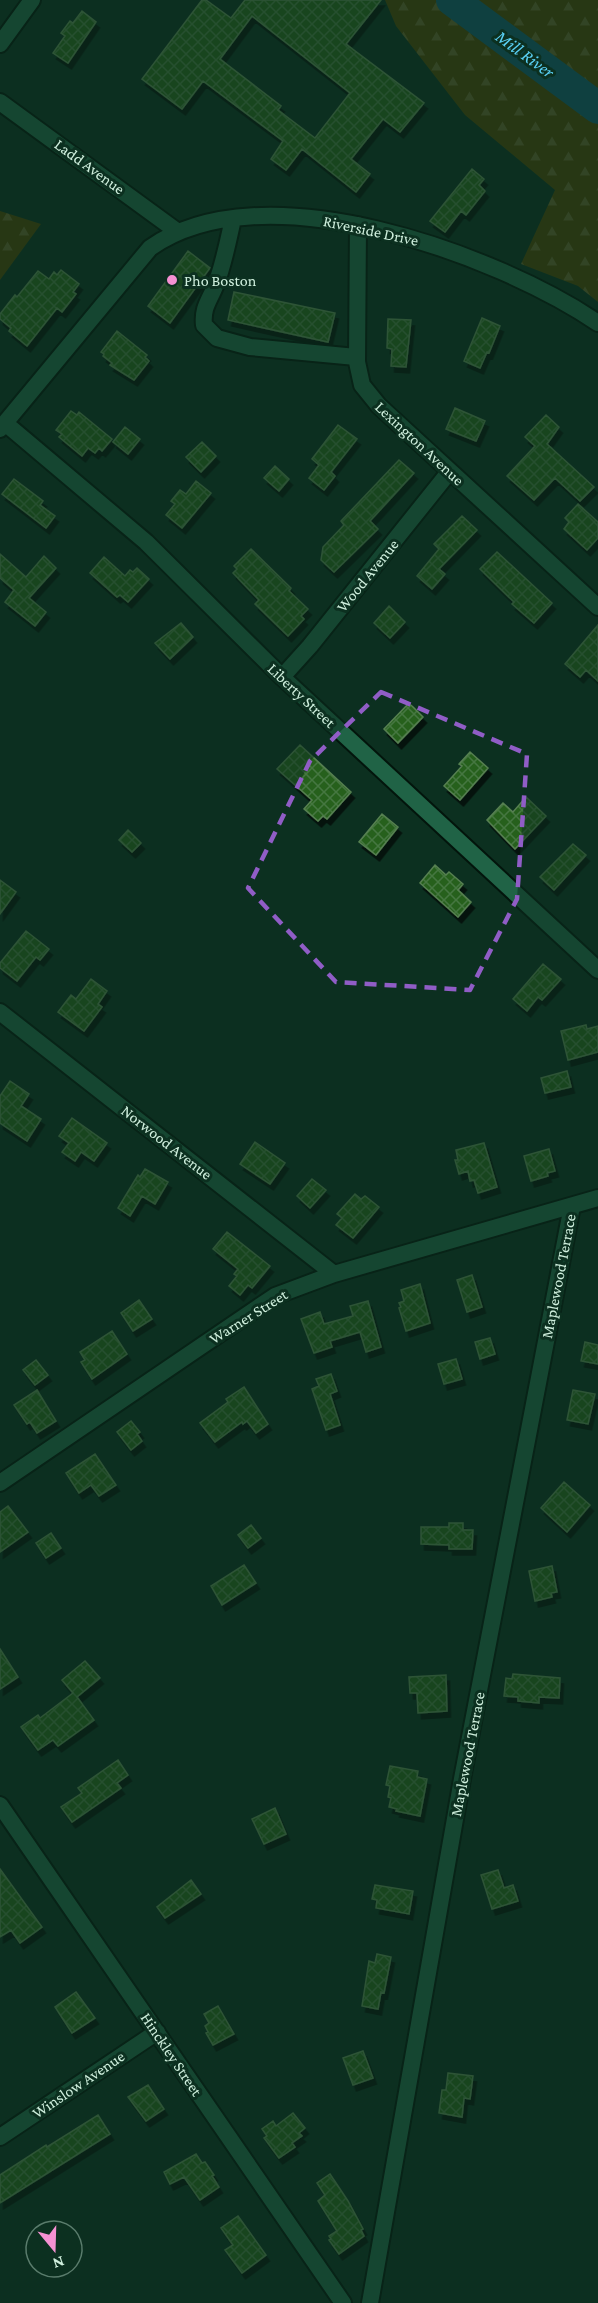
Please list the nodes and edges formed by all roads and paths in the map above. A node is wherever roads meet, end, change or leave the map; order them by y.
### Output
1 (32, 0) edge
2 (0, 44) edge
3 (0, 102) edge
4 (233, 219) junction
5 (358, 225) junction
6 (178, 232) junction
7 (598, 323) edge
8 (356, 357) junction
9 (2, 426) edge
10 (450, 471) junction
11 (598, 607) edge
12 (282, 677) junction
13 (598, 970) edge
14 (0, 1012) edge
15 (598, 1198) edge
16 (572, 1206) junction
17 (334, 1274) junction
18 (0, 1483) edge
19 (0, 1805) edge
20 (157, 2032) junction
21 (0, 2137) edge
22 (343, 2303) edge
23 (370, 2303) edge

1 - 2 street
3 - 6 street, Ladd Avenue
4 - 5 street, Riverside Drive
4 - 6 street, Riverside Drive
4 - 8 street
5 - 7 street, Riverside Drive
5 - 8 street, Lexington Avenue
6 - 9 street, Riverside Drive
8 - 10 street, Lexington Avenue
9 - 12 street, Liberty Street
10 - 11 street, Lexington Avenue
10 - 12 street, Wood Avenue
12 - 13 street, Liberty Street
14 - 17 street, Norwood Avenue
15 - 16 street, Warner Street
16 - 17 street, Warner Street
16 - 23 street, Maplewood Terrace
17 - 18 street, Warner Street
19 - 20 street, Hinckley Street
20 - 21 street, Winslow Avenue
20 - 22 street, Hinckley Street

